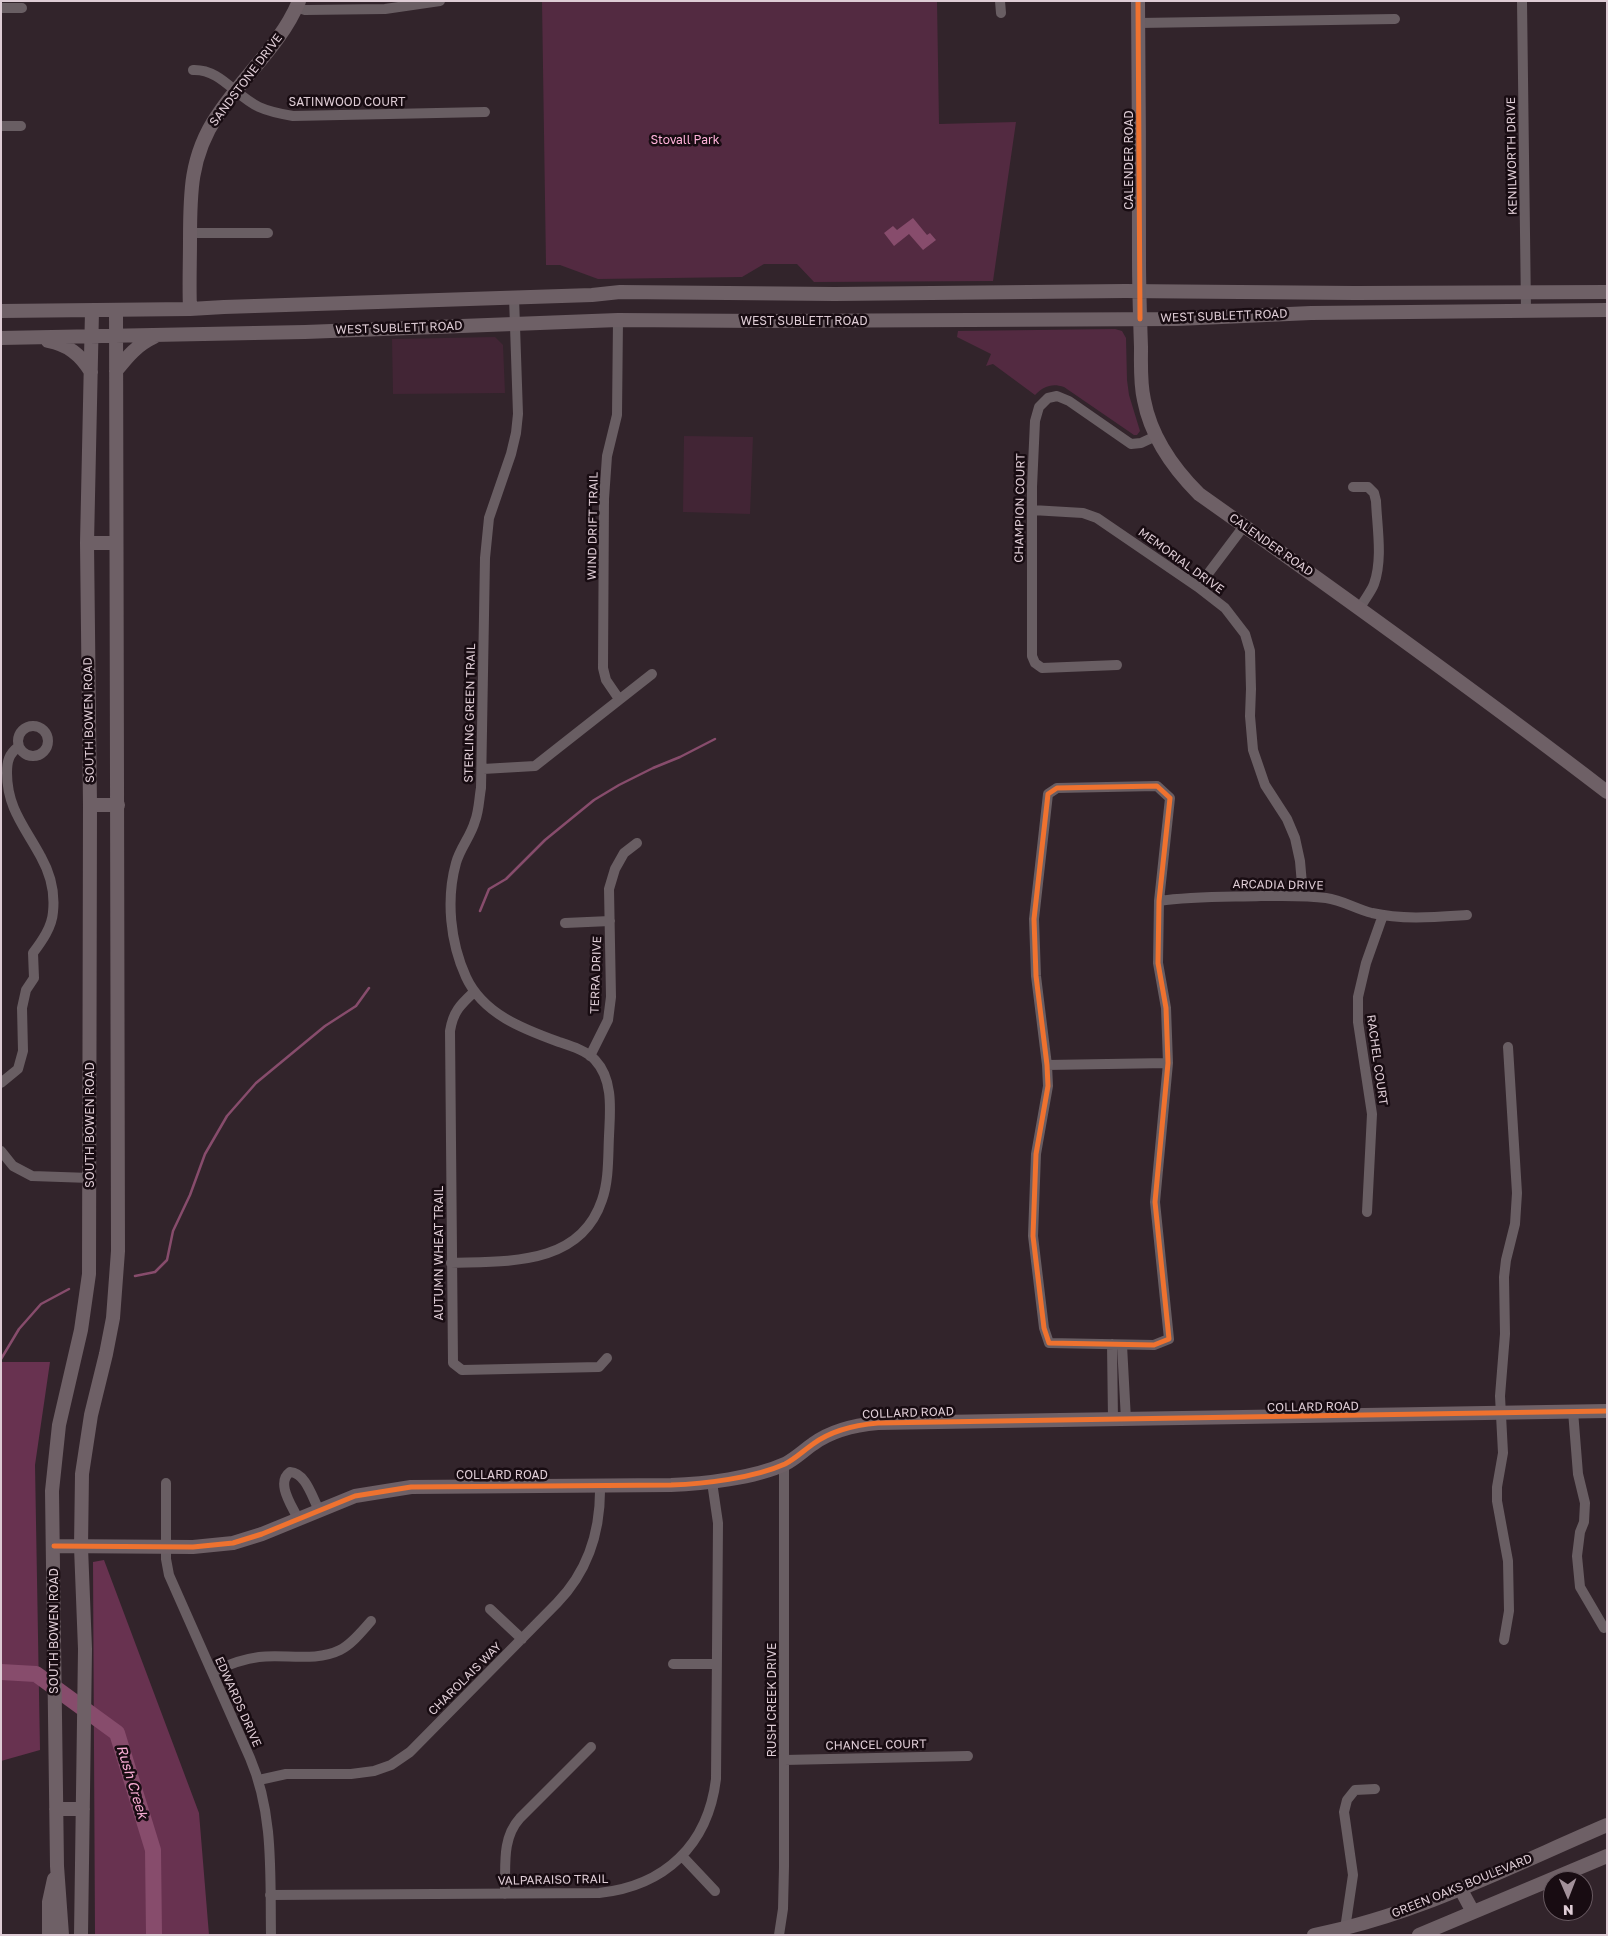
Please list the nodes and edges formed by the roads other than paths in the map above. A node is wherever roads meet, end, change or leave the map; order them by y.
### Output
1 (440, 1) edge
2 (1000, 1) edge
3 (1138, 1) edge
4 (1522, 1) edge
5 (298, 4) edge
6 (1, 8) edge
7 (22, 8) dead end
8 (1001, 14) dead end
9 (1395, 19) dead end
10 (1139, 23) junction
11 (193, 70) dead end
12 (236, 91) junction
13 (485, 112) dead end
14 (1, 126) edge
15 (21, 126) dead end
16 (190, 233) junction
17 (268, 233) dead end
18 (1139, 291) junction
19 (1607, 292) edge
20 (1526, 293) junction
21 (514, 297) junction
22 (190, 309) junction
23 (116, 310) junction
24 (1526, 310) junction
25 (1607, 310) edge
26 (1, 311) edge
27 (92, 311) junction
28 (1140, 319) junction
29 (618, 320) junction
30 (515, 323) junction
31 (158, 334) junction
32 (116, 335) junction
33 (92, 336) junction
34 (32, 337) junction
35 (1, 338) edge
36 (116, 371) junction
37 (91, 372) junction
38 (1156, 436) junction
39 (1353, 487) dead end
40 (1032, 510) junction
41 (1244, 526) junction
42 (87, 543) junction
43 (116, 543) junction
44 (1198, 587) junction
45 (1360, 608) junction
46 (1117, 665) dead end
47 (652, 674) dead end
48 (619, 700) junction
49 (18, 746) dead end
50 (483, 769) junction
51 (1607, 792) edge
52 (90, 805) junction
53 (118, 806) junction
54 (637, 843) dead end
55 (1303, 896) junction
56 (1159, 901) junction
57 (1383, 915) junction
58 (1467, 915) dead end
59 (610, 921) junction
60 (565, 923) dead end
61 (474, 992) junction
62 (1508, 1047) dead end
63 (590, 1056) junction
64 (1168, 1062) junction
65 (1047, 1065) junction
66 (1, 1083) edge
67 (1, 1152) edge
68 (90, 1178) junction
69 (1366, 1212) dead end
70 (451, 1264) junction
71 (1117, 1345) junction
72 (607, 1358) dead end
73 (1573, 1411) junction
74 (1607, 1411) edge
75 (1501, 1413) junction
76 (1119, 1420) junction
77 (784, 1465) junction
78 (712, 1482) junction
79 (166, 1483) dead end
80 (600, 1485) junction
81 (319, 1510) junction
82 (298, 1519) junction
83 (54, 1546) junction
84 (81, 1547) junction
85 (165, 1547) junction
86 (490, 1609) dead end
87 (372, 1621) dead end
88 (1604, 1628) dead end
89 (522, 1639) junction
90 (1504, 1640) dead end
91 (672, 1664) dead end
92 (716, 1664) junction
93 (212, 1672) junction
94 (591, 1747) dead end
95 (968, 1756) dead end
96 (784, 1760) junction
97 (259, 1780) junction
98 (1375, 1789) dead end
99 (56, 1809) junction
100 (83, 1809) junction
101 (1607, 1825) edge
102 (682, 1856) junction
103 (1607, 1856) edge
104 (57, 1866) junction
105 (1460, 1888) junction
106 (715, 1892) dead end
107 (505, 1894) junction
108 (270, 1895) junction
109 (1473, 1912) junction
110 (1344, 1932) edge
111 (48, 1935) edge
112 (62, 1935) edge
113 (81, 1935) edge
114 (271, 1935) edge
115 (779, 1935) edge
116 (1314, 1935) edge
117 (1419, 1935) edge

1 - 5 street
2 - 8 street
3 - 10 main road, CALENDER ROAD
4 - 20 street, KENILWORTH DRIVE
5 - 12 main road, SANDSTONE DRIVE
6 - 7 street
9 - 10 street
10 - 18 main road, CALENDER ROAD
11 - 12 street, SATINWOOD COURT
12 - 13 street, SATINWOOD COURT
12 - 16 main road, SANDSTONE DRIVE
14 - 15 street
16 - 17 street
16 - 22 main road, SANDSTONE DRIVE
18 - 20 main road, WEST SUBLETT ROAD
18 - 21 main road, WEST SUBLETT ROAD
18 - 28 main road, CALENDER ROAD
19 - 20 main road, WEST SUBLETT ROAD
20 - 24 street, KENILWORTH DRIVE
21 - 22 main road, WEST SUBLETT ROAD
21 - 30 street, STERLING GREEN TRAIL
22 - 23 main road, WEST SUBLETT ROAD
23 - 27 main road, WEST SUBLETT ROAD
23 - 32 main road
24 - 25 main road, WEST SUBLETT ROAD
24 - 28 main road, WEST SUBLETT ROAD
26 - 27 main road, WEST SUBLETT ROAD
27 - 33 main road, SOUTH BOWEN ROAD
28 - 29 main road, WEST SUBLETT ROAD
28 - 38 main road, CALENDER ROAD
29 - 30 main road, WEST SUBLETT ROAD
29 - 48 street, WIND DRIFT TRAIL
30 - 31 main road, WEST SUBLETT ROAD
30 - 50 street, STERLING GREEN TRAIL
31 - 32 main road, WEST SUBLETT ROAD
31 - 36 main road
32 - 33 main road, WEST SUBLETT ROAD
32 - 36 main road
33 - 34 main road, WEST SUBLETT ROAD
33 - 37 main road, SOUTH BOWEN ROAD
34 - 35 main road, WEST SUBLETT ROAD
34 - 37 main road
36 - 43 main road
37 - 42 main road, SOUTH BOWEN ROAD
38 - 40 street, CHAMPION COURT
38 - 41 main road, CALENDER ROAD
39 - 45 street
40 - 44 street, MEMORIAL DRIVE
40 - 46 street, CHAMPION COURT
41 - 44 street
41 - 45 main road, CALENDER ROAD
42 - 43 main road
42 - 52 main road, SOUTH BOWEN ROAD
43 - 53 main road
44 - 55 street, MEMORIAL DRIVE
45 - 51 main road, CALENDER ROAD
47 - 48 street
48 - 50 street
49 - 66 street
50 - 61 street, STERLING GREEN TRAIL
52 - 53 main road
52 - 68 main road, SOUTH BOWEN ROAD
53 - 84 main road
54 - 59 street, TERRA DRIVE
55 - 56 street, ARCADIA DRIVE
55 - 57 street, ARCADIA DRIVE
56 - 64 street
56 - 65 street
57 - 58 street, ARCADIA DRIVE
57 - 69 street, RACHEL COURT
59 - 60 street, TERRA DRIVE
59 - 63 street, TERRA DRIVE
61 - 63 street, STERLING GREEN TRAIL
61 - 70 street, AUTUMN WHEAT TRAIL
62 - 75 street
63 - 70 street, STERLING GREEN TRAIL
64 - 65 street
64 - 71 street
65 - 71 street
67 - 68 street
68 - 83 main road, SOUTH BOWEN ROAD
70 - 72 street, AUTUMN WHEAT TRAIL
71 - 76 street
73 - 74 main road, COLLARD ROAD
73 - 75 main road, COLLARD ROAD
73 - 88 street
75 - 76 main road, COLLARD ROAD
75 - 90 street
76 - 77 main road, COLLARD ROAD
77 - 78 main road, COLLARD ROAD
77 - 96 street, RUSH CREEK DRIVE
78 - 80 main road, COLLARD ROAD
78 - 92 street, VALPARAISO TRAIL
79 - 85 street, EDWARDS DRIVE
80 - 81 main road, COLLARD ROAD
80 - 89 street, CHAROLAIS WAY
81 - 82 main road, COLLARD ROAD
81 - 82 street
82 - 85 main road, COLLARD ROAD
83 - 84 main road, COLLARD ROAD
83 - 99 main road, SOUTH BOWEN ROAD
84 - 85 main road, COLLARD ROAD
84 - 100 main road
85 - 93 street, EDWARDS DRIVE
86 - 89 street
87 - 93 street
89 - 97 street, CHAROLAIS WAY
91 - 92 street
92 - 102 street, VALPARAISO TRAIL
93 - 97 street, EDWARDS DRIVE
94 - 107 street
95 - 96 street, CHANCEL COURT
96 - 115 street, RUSH CREEK DRIVE
97 - 108 street, EDWARDS DRIVE
98 - 110 street
99 - 100 main road
99 - 104 main road, SOUTH BOWEN ROAD
100 - 113 main road
101 - 105 main road, GREEN OAKS BOULEVARD
102 - 106 street
102 - 107 street, VALPARAISO TRAIL
103 - 109 main road
104 - 111 main road
104 - 112 main road, SOUTH BOWEN ROAD
105 - 109 main road
105 - 110 main road, GREEN OAKS BOULEVARD
107 - 108 street, VALPARAISO TRAIL
108 - 114 street, EDWARDS DRIVE
109 - 117 main road
110 - 116 main road, GREEN OAKS BOULEVARD

